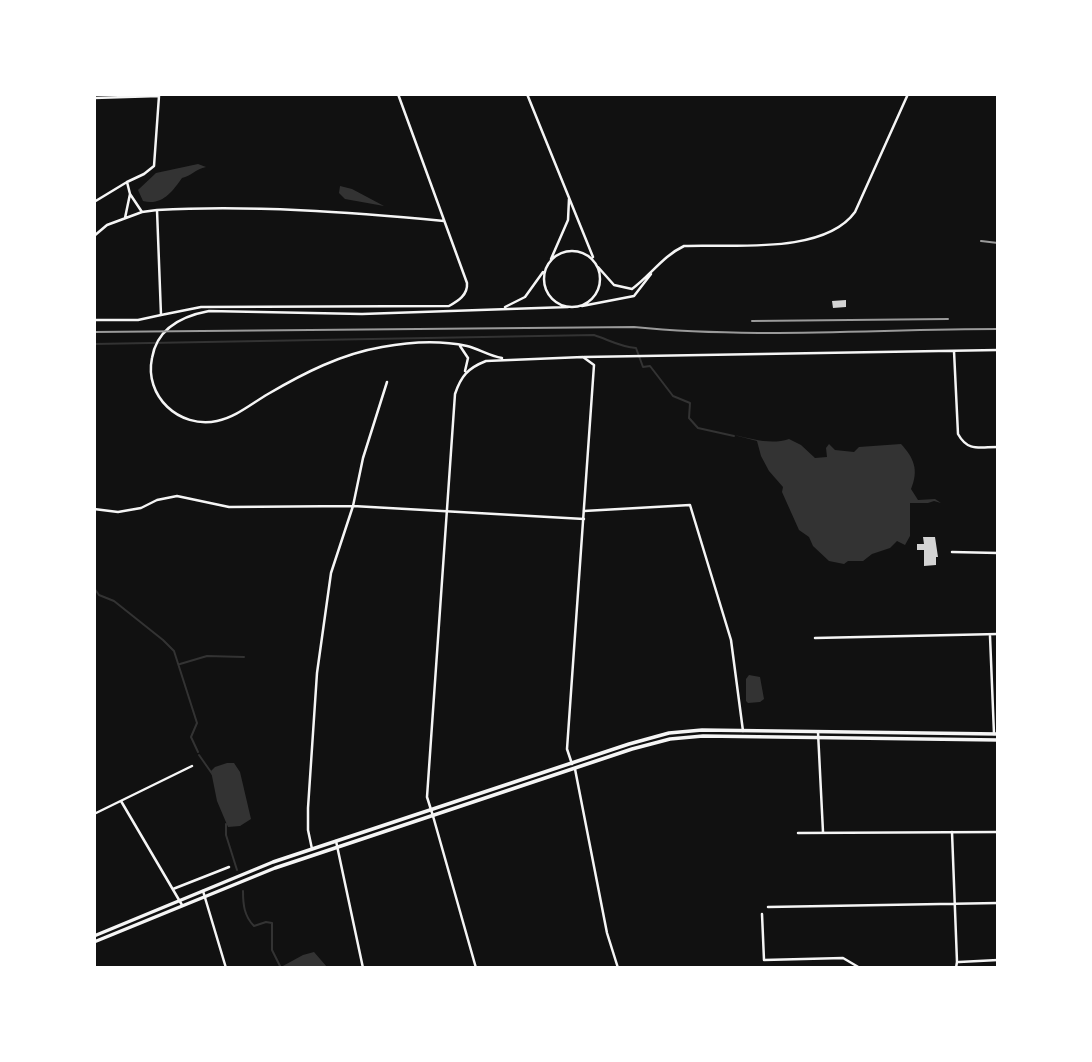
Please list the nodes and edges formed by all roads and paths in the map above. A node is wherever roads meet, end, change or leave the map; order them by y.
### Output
1 (176, 94) edge
2 (397, 94) edge
3 (527, 94) edge
4 (908, 94) edge
5 (159, 95) edge
6 (94, 97) edge
7 (127, 182) junction
8 (568, 192) junction
9 (130, 194) junction
10 (94, 202) edge
11 (157, 210) junction
12 (142, 212) junction
13 (125, 218) junction
14 (443, 221) junction
15 (94, 236) edge
16 (594, 260) junction
17 (550, 261) junction
18 (598, 267) junction
19 (545, 269) junction
20 (655, 269) junction
21 (568, 307) junction
22 (578, 307) junction
23 (502, 308) junction
24 (161, 315) junction
25 (94, 320) edge
26 (460, 346) junction
27 (998, 350) edge
28 (954, 351) junction
29 (583, 357) junction
30 (509, 359) junction
31 (462, 377) junction
32 (387, 382) dead end
33 (998, 447) edge
34 (353, 506) junction
35 (94, 509) edge
36 (584, 511) junction
37 (446, 513) junction
38 (584, 519) junction
39 (952, 552) dead end
40 (998, 553) edge
41 (990, 634) junction
42 (998, 634) edge
43 (815, 638) dead end
44 (743, 731) junction
45 (818, 732) junction
46 (996, 734) edge
47 (818, 738) junction
48 (998, 740) edge
49 (572, 764) junction
50 (192, 766) dead end
51 (575, 769) junction
52 (121, 801) junction
53 (431, 810) junction
54 (94, 814) edge
55 (433, 816) junction
56 (824, 832) junction
57 (953, 832) junction
58 (998, 832) edge
59 (798, 833) dead end
60 (336, 841) junction
61 (338, 847) junction
62 (312, 849) junction
63 (229, 867) dead end
64 (173, 889) junction
65 (204, 893) junction
66 (181, 903) junction
67 (998, 903) edge
68 (954, 904) junction
69 (768, 907) dead end
70 (762, 914) dead end
71 (94, 936) edge
72 (94, 942) edge
73 (998, 960) edge
74 (957, 962) junction
75 (226, 968) edge
76 (363, 968) edge
77 (477, 968) edge
78 (618, 968) edge
79 (860, 968) edge
80 (956, 968) edge

1 - 5 street
2 - 14 street
3 - 8 street
4 - 20 street
5 - 6 street
5 - 7 street
7 - 9 street
7 - 10 street
8 - 16 street
8 - 17 street
9 - 12 street
9 - 13 street
11 - 12 street
11 - 14 street
11 - 24 street
12 - 13 street
13 - 15 street
14 - 24 street
16 - 17 street
16 - 18 street
17 - 19 street
18 - 20 street
18 - 22 street
19 - 21 street
19 - 23 street
20 - 22 street
21 - 22 street
21 - 23 street
23 - 26 street
24 - 25 street
26 - 30 street
26 - 31 street
27 - 28 street
28 - 29 street
28 - 33 street
29 - 30 street
29 - 36 street
30 - 31 street
31 - 37 street
32 - 34 street
34 - 35 street
34 - 37 street
34 - 62 street
36 - 38 street
36 - 44 street
37 - 38 street
37 - 53 street
38 - 49 street
39 - 40 street
41 - 42 street
41 - 43 street
41 - 46 street
44 - 45 main road
44 - 49 main road
45 - 46 main road
45 - 47 street
47 - 48 main road
47 - 51 main road
47 - 56 street
49 - 51 street
49 - 53 main road
50 - 52 street
51 - 55 main road
51 - 78 street
52 - 54 street
52 - 64 street
53 - 55 street
53 - 60 main road
55 - 61 main road
55 - 77 street
56 - 57 street
56 - 59 street
57 - 58 street
57 - 68 street
60 - 61 street
60 - 62 main road
61 - 65 main road
61 - 76 street
62 - 65 main road
63 - 64 street
64 - 66 street
65 - 66 main road
65 - 75 street
66 - 71 main road
66 - 72 main road
67 - 68 street
68 - 69 street
68 - 74 street
70 - 79 street
73 - 74 street
74 - 80 street

